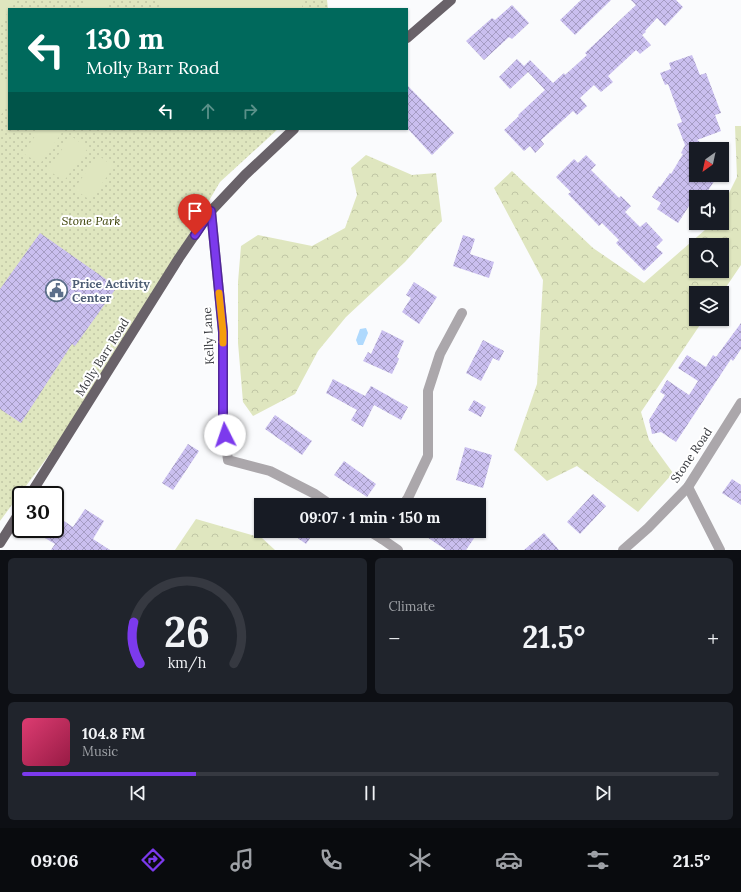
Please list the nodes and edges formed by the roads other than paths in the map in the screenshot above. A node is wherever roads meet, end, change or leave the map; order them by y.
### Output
1 (450, 0) edge
2 (408, 37) edge
3 (293, 130) edge
4 (211, 211) junction
5 (462, 313) dead end
6 (741, 404) edge
7 (36, 486) edge
8 (688, 487) junction
9 (321, 498) edge
10 (408, 498) edge
11 (12, 524) edge
12 (387, 538) edge
13 (0, 543) edge
14 (398, 550) edge
15 (623, 550) edge
16 (720, 550) edge

1 - 2 main road
3 - 4 main road, Molly Barr Road
4 - 7 main road, Molly Barr Road
4 - 9 street, Kelly Lane
5 - 10 street
6 - 8 street, Stone Road
8 - 15 street, Stone Road
8 - 16 street
11 - 13 main road
12 - 14 street

